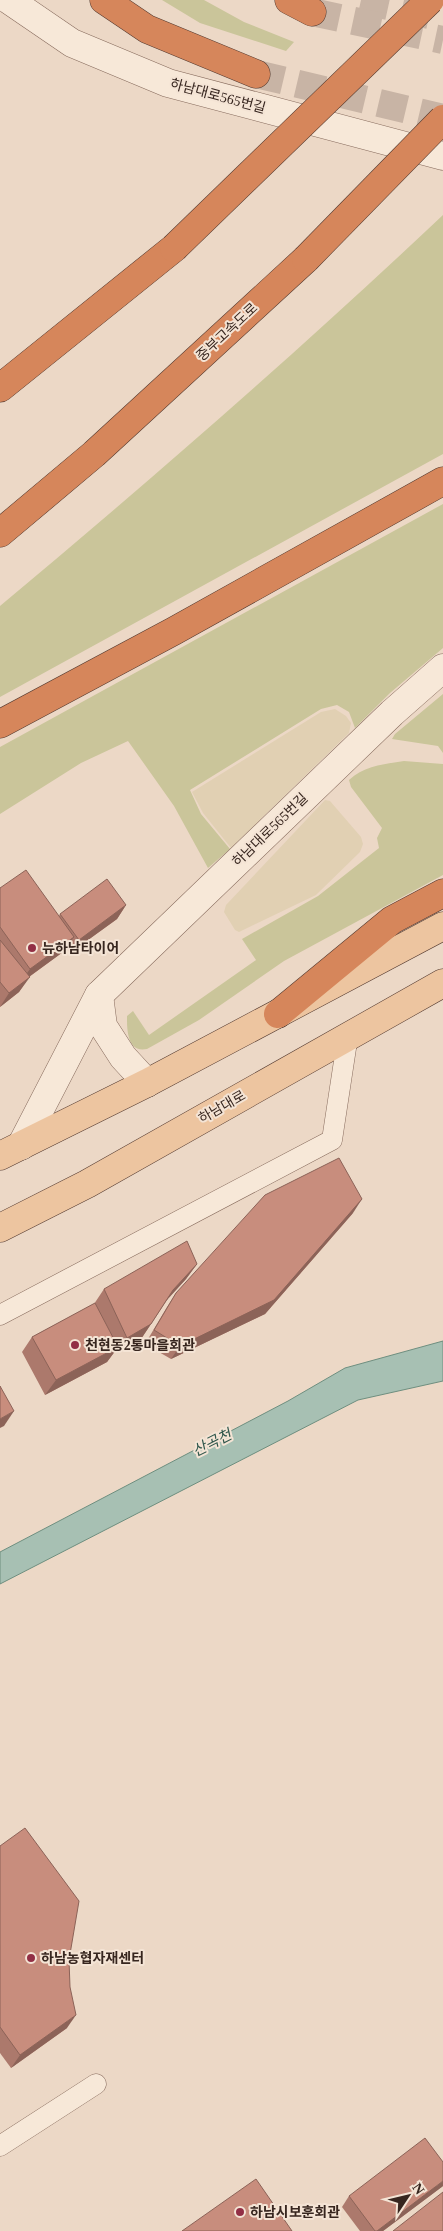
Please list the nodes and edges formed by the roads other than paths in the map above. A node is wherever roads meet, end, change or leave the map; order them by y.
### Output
1 (9, 0) edge
2 (104, 0) edge
3 (430, 0) edge
4 (256, 74) tunnel mouth
5 (443, 119) edge
6 (443, 156) edge
7 (0, 388) edge
8 (443, 481) edge
9 (0, 533) edge
10 (443, 668) edge
11 (0, 724) edge
12 (443, 892) edge
13 (443, 926) edge
14 (443, 983) edge
15 (99, 995) junction
16 (278, 1014) junction
17 (348, 1035) junction
18 (148, 1083) junction
19 (11, 1151) edge
20 (0, 1228) edge
21 (0, 1315) edge
22 (96, 2084) dead end
23 (0, 2146) edge

1 - 6 street, 하남대로565번길
2 - 4 highway
3 - 7 highway, bridge
5 - 9 highway, 중부고속도로, bridge
8 - 11 highway
10 - 15 street, 하남대로565번길
12 - 16 highway
13 - 16 main road
14 - 17 main road, 하남대로
15 - 18 street
15 - 19 street, 하남대로565번길
16 - 18 main road
17 - 20 main road, 하남대로
17 - 21 lane
18 - 19 main road
22 - 23 lane

